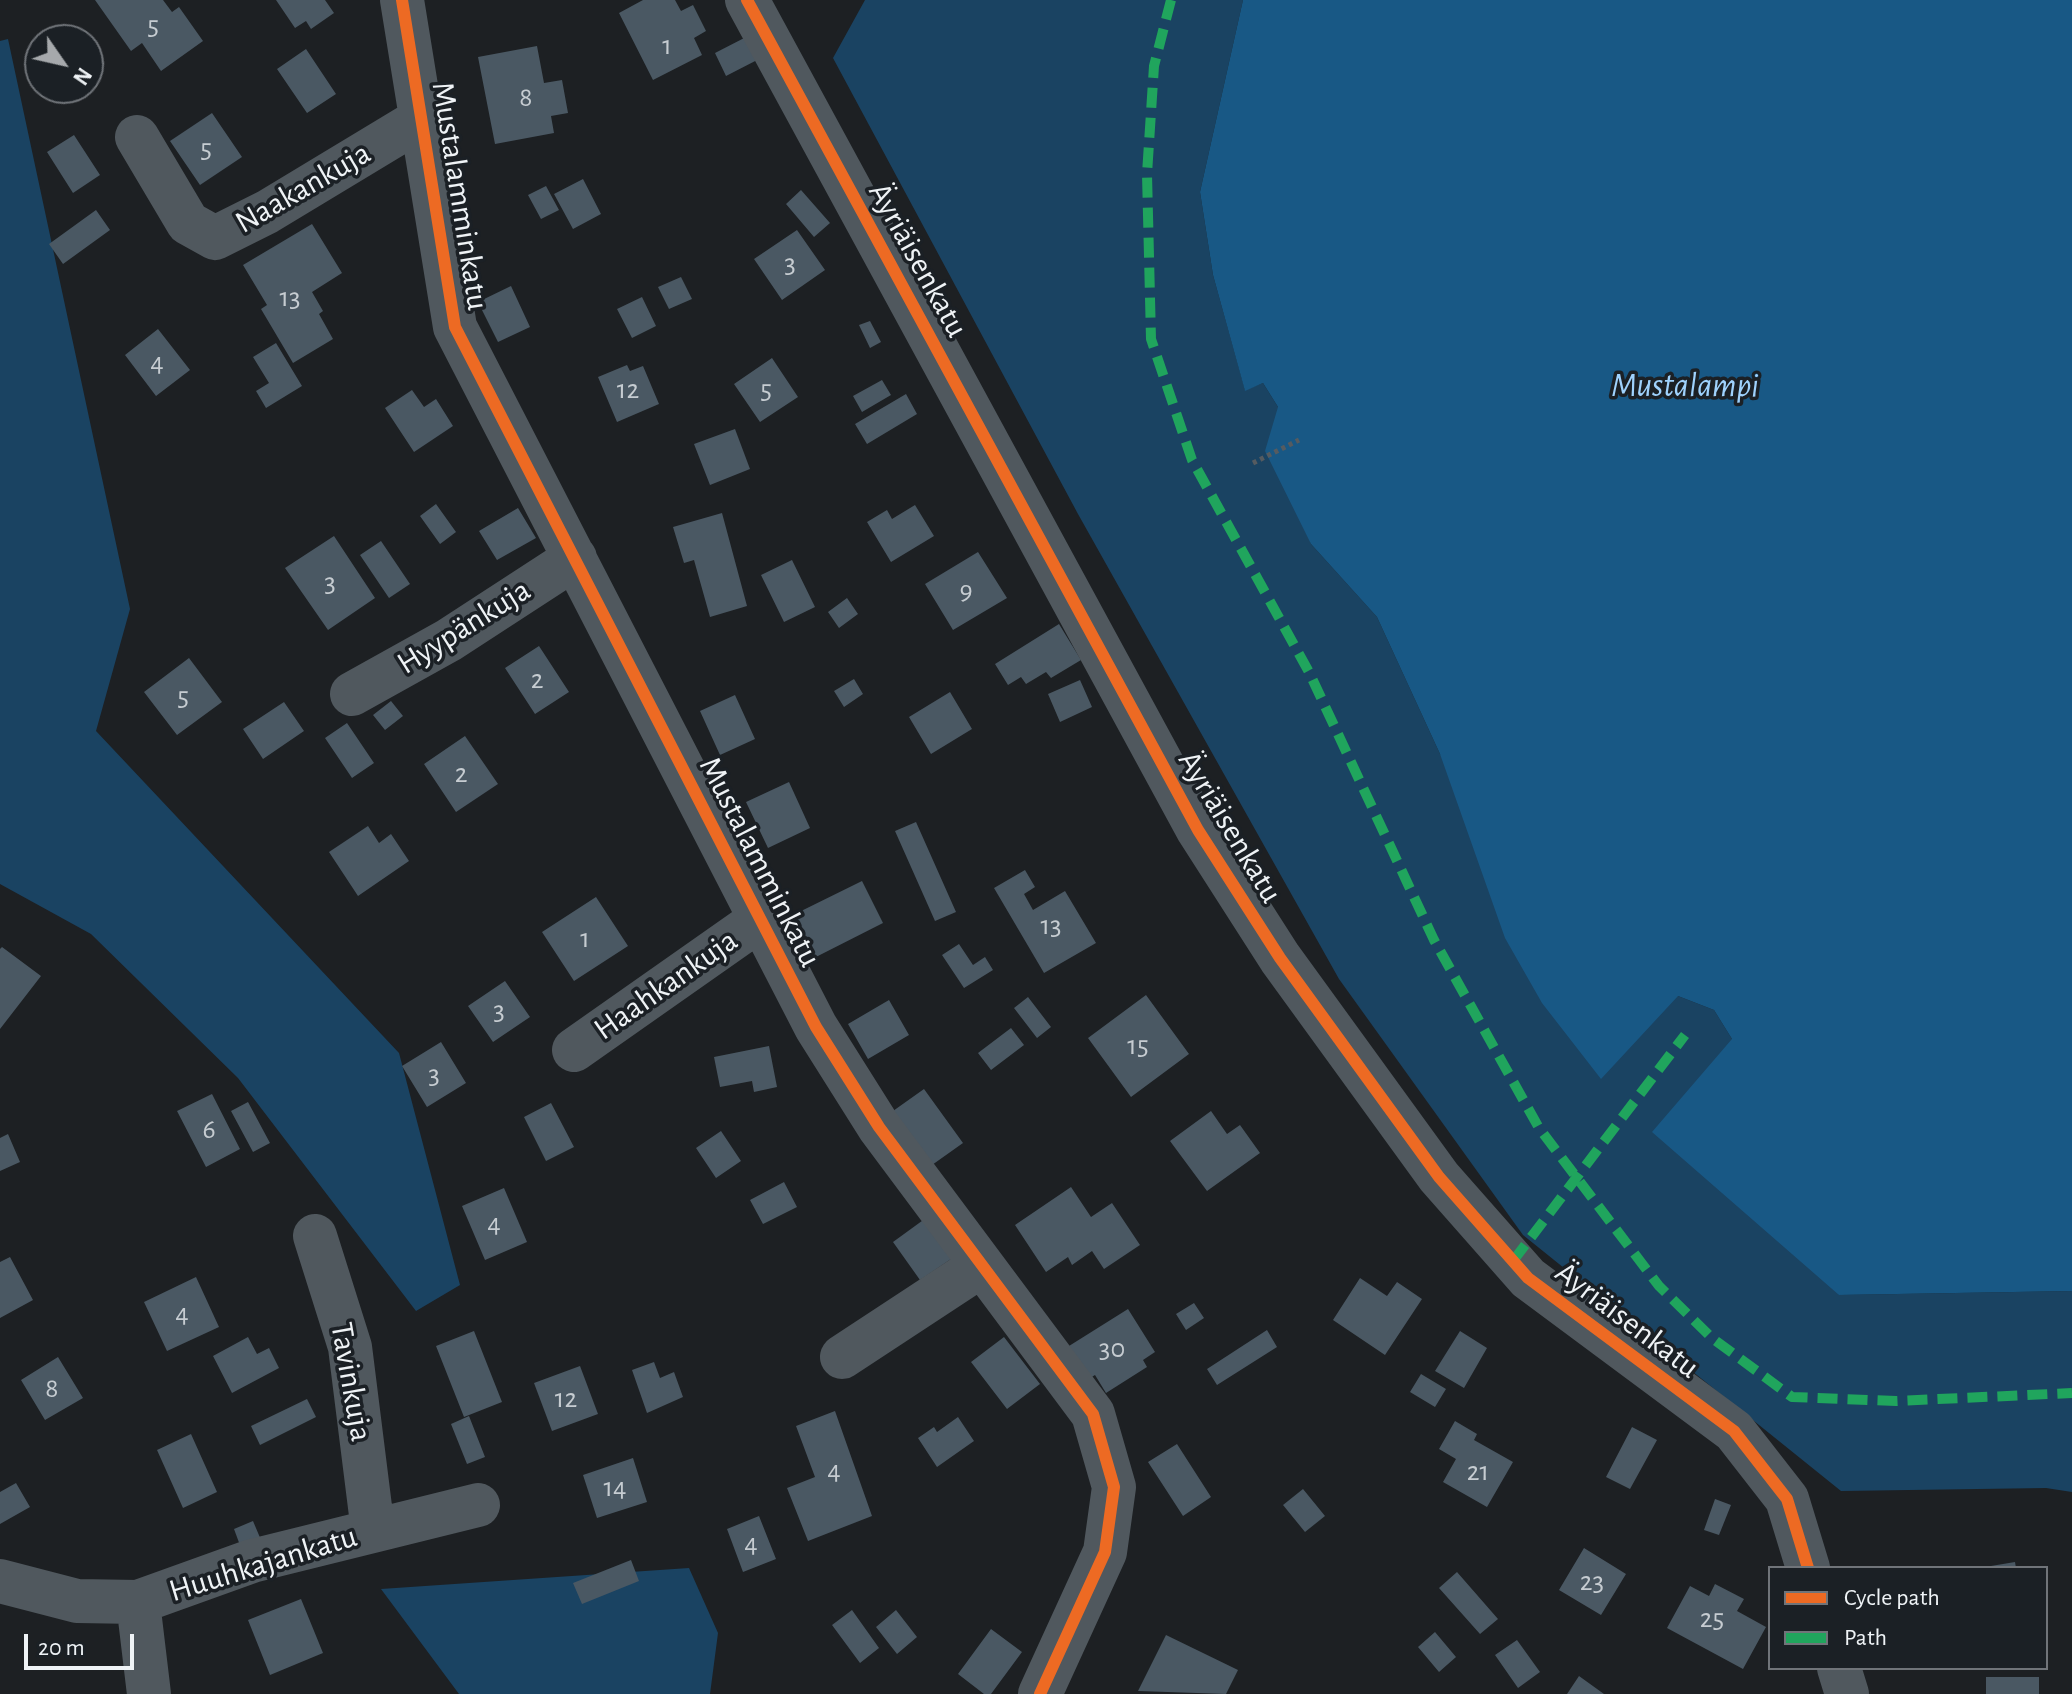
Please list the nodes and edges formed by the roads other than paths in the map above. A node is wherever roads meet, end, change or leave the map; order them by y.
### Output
1 (402, 0) edge
2 (747, 0) edge
3 (421, 119) junction
4 (137, 137) dead end
5 (575, 558) junction
6 (352, 694) dead end
7 (759, 920) junction
8 (574, 1050) dead end
9 (315, 1236) dead end
10 (982, 1265) junction
11 (842, 1357) dead end
12 (478, 1505) dead end
13 (373, 1531) junction
14 (1807, 1566) edge
15 (0, 1581) edge
16 (138, 1602) junction
17 (1840, 1670) edge
18 (149, 1694) edge
19 (1040, 1694) edge
20 (1847, 1694) edge

1 - 3 street, Mustalamminkatu
2 - 14 street, Äyriäisenkatu
3 - 4 street, Naakankuja
3 - 5 street, Mustalamminkatu
5 - 6 street, Hyypänkuja
5 - 7 street, Mustalamminkatu
7 - 8 street, Haahkankuja
7 - 10 street, Mustalamminkatu
9 - 13 street, Tavinkuja
10 - 11 street
10 - 19 street, Mustalamminkatu
12 - 13 street, Huuhkajankatu
13 - 16 street, Huuhkajankatu
15 - 16 street, Huuhkajankatu
16 - 18 street
17 - 20 street

